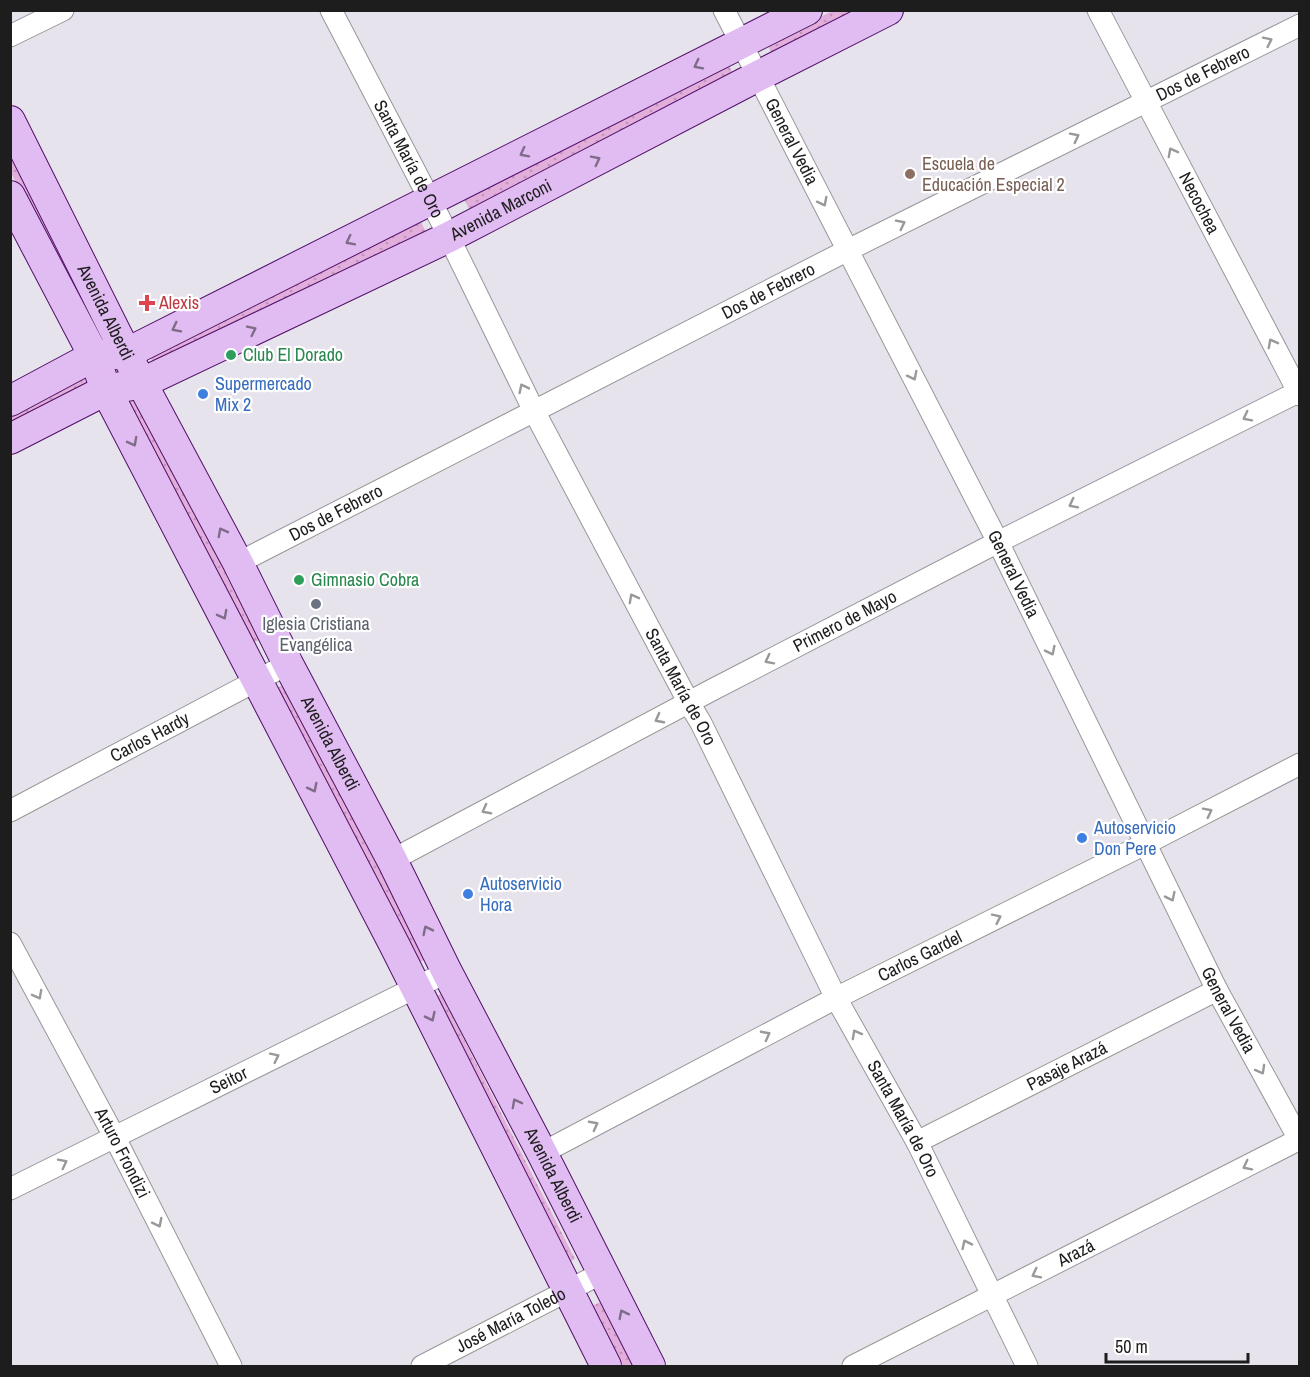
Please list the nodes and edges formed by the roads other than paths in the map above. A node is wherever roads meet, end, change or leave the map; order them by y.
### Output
1 (63, 10) edge
2 (331, 10) edge
3 (724, 10) edge
4 (807, 10) edge
5 (888, 10) edge
6 (1098, 10) edge
7 (1299, 25) edge
8 (10, 36) edge
9 (741, 44) junction
10 (758, 76) junction
11 (1145, 102) junction
12 (10, 121) edge
13 (10, 196) edge
14 (430, 201) junction
15 (448, 237) junction
16 (848, 250) junction
17 (126, 353) junction
18 (93, 356) junction
19 (142, 383) junction
20 (106, 390) junction
21 (1299, 392) edge
22 (10, 401) edge
23 (534, 411) junction
24 (10, 439) edge
25 (998, 542) junction
26 (238, 563) junction
27 (288, 664) junction
28 (258, 681) junction
29 (689, 703) junction
30 (1299, 764) edge
31 (10, 811) edge
32 (1145, 844) junction
33 (392, 860) junction
34 (10, 943) edge
35 (447, 972) junction
36 (416, 988) junction
37 (1217, 990) junction
38 (836, 999) junction
39 (114, 1136) junction
40 (1299, 1140) edge
41 (917, 1142) junction
42 (542, 1153) junction
43 (10, 1190) edge
44 (602, 1273) junction
45 (567, 1291) junction
46 (991, 1297) junction
47 (231, 1366) edge
48 (422, 1366) edge
49 (606, 1366) edge
50 (650, 1366) edge
51 (853, 1366) edge
52 (1026, 1366) edge

1 - 8 street
2 - 14 street, Santa María de Oro
3 - 9 street, General Vedia
4 - 9 main road
5 - 10 main road, Avenida Marconi
6 - 11 street, Necochea
11 -> 7 street, Dos de Febrero
9 - 10 street, General Vedia
9 -> 14 main road
15 -> 10 main road, Avenida Marconi
10 -> 16 street, General Vedia
16 -> 11 street, Dos de Febrero
21 -> 11 street, Necochea
12 - 17 main road, Avenida Alberdi
13 - 18 main road, Avenida Alberdi
14 - 15 street, Santa María de Oro
14 -> 17 main road
19 -> 15 main road, Avenida Marconi
23 -> 15 street, Santa María de Oro
16 - 23 street, Dos de Febrero
16 -> 25 street, General Vedia
17 - 18 main road
17 - 19 main road, Avenida Alberdi
18 - 20 main road, Avenida Alberdi
18 - 22 main road
19 - 20 main road, Avenida Marconi
26 -> 19 main road, Avenida Alberdi
20 - 24 main road, Avenida Marconi
20 -> 28 main road, Avenida Alberdi
21 -> 25 street, Primero de Mayo
23 - 26 street, Dos de Febrero
29 -> 23 street, Santa María de Oro
25 -> 29 street, Primero de Mayo
25 -> 32 street, General Vedia
26 - 27 main road, Avenida Alberdi
27 - 28 street, Carlos Hardy
27 - 33 main road, Avenida Alberdi
28 - 31 street, Carlos Hardy
28 -> 36 main road, Avenida Alberdi
29 -> 33 street, Primero de Mayo
29 - 38 street, Santa María de Oro
32 -> 30 street, Carlos Gardel
32 -> 37 street, General Vedia
38 -> 32 street, Carlos Gardel
35 -> 33 main road, Avenida Alberdi
34 -> 39 street, Arturo Frondizi
35 - 36 street, Seitor
42 -> 35 main road, Avenida Alberdi
39 -> 36 street, Seitor
36 -> 45 main road, Avenida Alberdi
37 -> 40 street, General Vedia
37 - 41 street, Pasaje Arazá
41 -> 38 street, Santa María de Oro
42 -> 38 street, Carlos Gardel
43 -> 39 street, Seitor
39 -> 47 street, Arturo Frondizi
40 -> 46 street, Arazá
46 -> 41 street, Santa María de Oro
42 - 44 main road, Avenida Alberdi
44 - 45 street, José María Toledo
50 -> 44 main road, Avenida Alberdi
45 - 48 street, José María Toledo
45 - 49 main road, Avenida Alberdi
46 - 51 street, Arazá
46 - 52 street, Santa María de Oro

